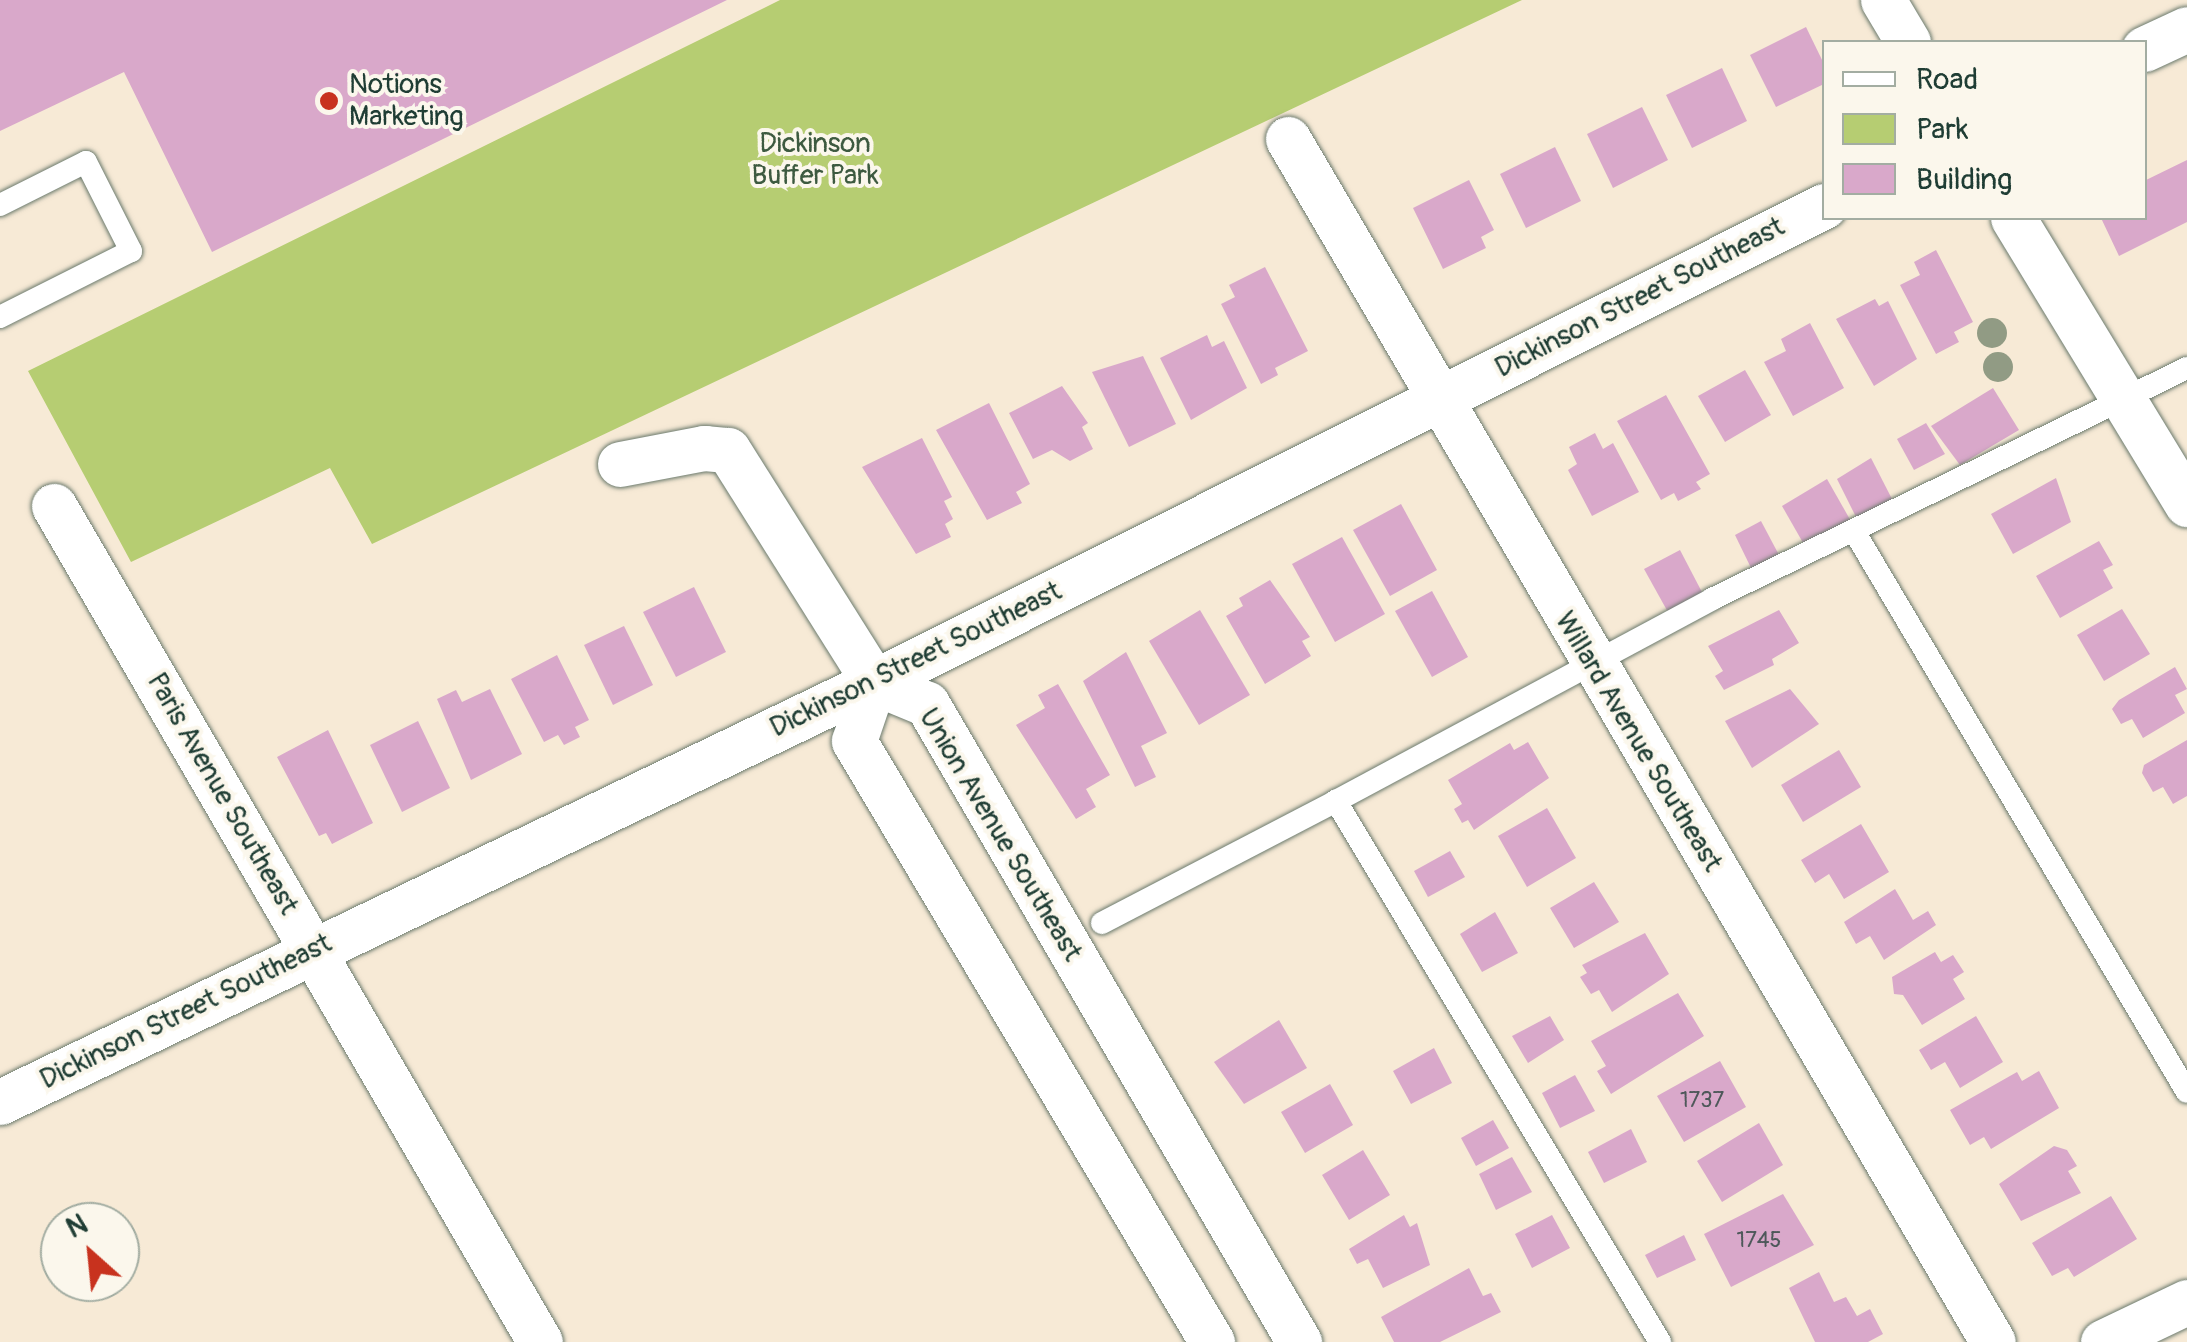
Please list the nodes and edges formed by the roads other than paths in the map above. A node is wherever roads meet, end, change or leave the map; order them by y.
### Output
1 (1883, 0) edge
2 (2187, 29) edge
3 (1907, 40) edge
4 (2147, 48) edge
5 (1288, 139) dead end
6 (0, 205) edge
7 (1822, 207) edge
8 (2014, 220) edge
9 (0, 317) edge
10 (2187, 368) edge
11 (2124, 398) junction
12 (1437, 402) junction
13 (620, 464) dead end
14 (2187, 504) edge
15 (54, 506) dead end
16 (1854, 531) junction
17 (1593, 666) junction
18 (874, 682) junction
19 (1336, 801) junction
20 (1102, 923) dead end
21 (313, 950) junction
22 (2187, 1092) edge
23 (0, 1102) edge
24 (2187, 1302) edge
25 (540, 1342) edge
26 (1212, 1342) edge
27 (1300, 1342) edge
28 (1660, 1342) edge
29 (1993, 1342) edge
30 (2103, 1342) edge

1 - 3 street
2 - 4 street
5 - 12 street, Willard Avenue Southeast
6 - 9 lane
7 - 12 street, Dickinson Street Southeast
8 - 11 street
10 - 11 lane
11 - 14 street
11 - 16 lane
12 - 17 street, Willard Avenue Southeast
12 - 18 street, Dickinson Street Southeast
13 - 18 street
15 - 21 street, Paris Avenue Southeast
16 - 17 lane
16 - 22 lane
17 - 19 lane
17 - 29 street, Willard Avenue Southeast
18 - 21 street, Dickinson Street Southeast
18 - 26 street
18 - 27 street, Union Avenue Southeast
19 - 20 lane
19 - 28 lane
21 - 23 street, Dickinson Street Southeast
21 - 25 street, Paris Avenue Southeast
24 - 30 street

